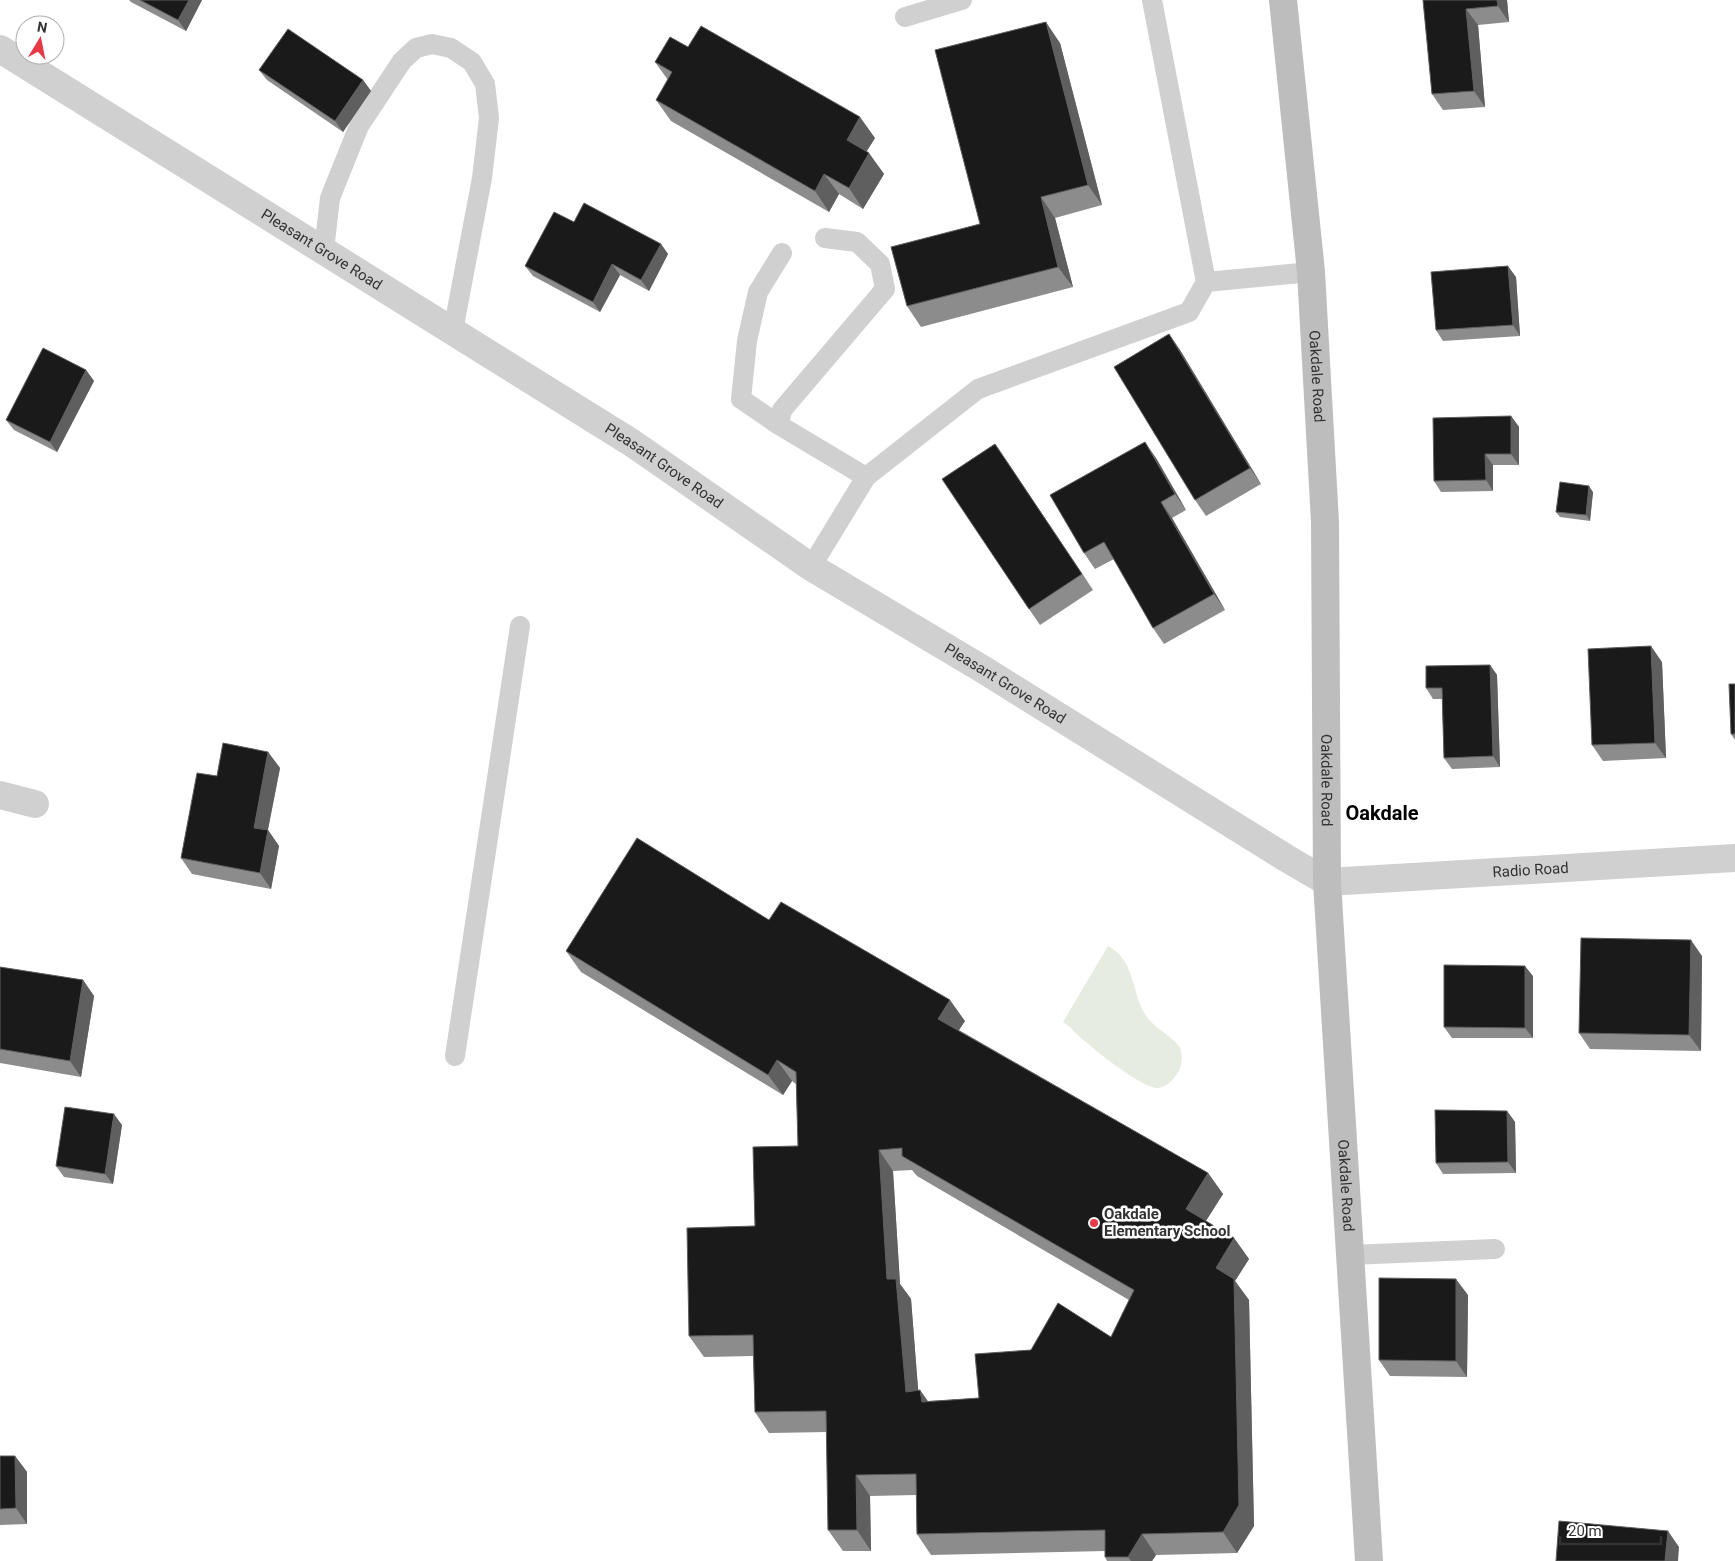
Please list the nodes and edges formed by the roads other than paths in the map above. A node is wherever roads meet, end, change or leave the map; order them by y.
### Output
1 (962, 0) edge
2 (1152, 0) edge
3 (1283, 0) edge
4 (905, 17) dead end
5 (0, 49) edge
6 (825, 238) dead end
7 (324, 250) junction
8 (782, 253) dead end
9 (1311, 272) junction
10 (1206, 282) junction
11 (452, 331) junction
12 (779, 425) junction
13 (866, 477) junction
14 (811, 567) junction
15 (520, 626) dead end
16 (0, 795) edge
17 (35, 804) dead end
18 (1735, 858) edge
19 (1327, 882) junction
20 (455, 1056) dead end
21 (1495, 1248) dead end
22 (1350, 1255) junction
23 (1369, 1561) edge

1 - 4 lane
2 - 10 lane
3 - 9 main road, Oakdale Road
5 - 7 street, Pleasant Grove Road
6 - 12 lane
7 - 11 street, Pleasant Grove Road
7 - 11 lane
8 - 12 lane
9 - 10 lane
9 - 19 main road, Oakdale Road
10 - 13 lane
11 - 14 street, Pleasant Grove Road
12 - 13 lane
13 - 14 lane
14 - 19 street, Pleasant Grove Road
15 - 20 lane
16 - 17 street
18 - 19 street, Radio Road
19 - 22 main road, Oakdale Road
21 - 22 lane
22 - 23 main road, Oakdale Road

